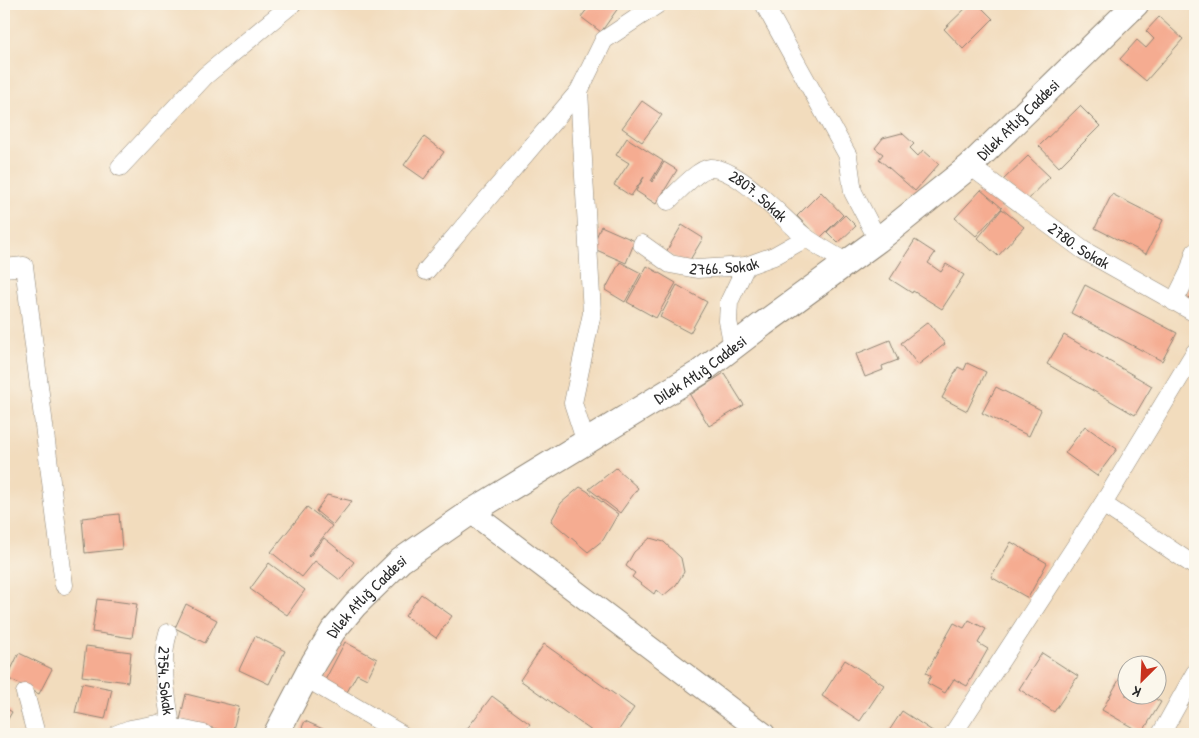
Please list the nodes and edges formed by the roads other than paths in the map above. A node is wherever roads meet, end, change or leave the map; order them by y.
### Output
1 (292, 4) edge
2 (658, 4) edge
3 (764, 4) edge
4 (1136, 4) edge
5 (579, 91) junction
6 (970, 166) junction
7 (120, 167) dead end
8 (668, 201) dead end
9 (806, 238) junction
10 (878, 240) junction
11 (642, 244) dead end
12 (1195, 252) edge
13 (847, 263) junction
14 (746, 266) junction
15 (4, 268) edge
16 (426, 270) dead end
17 (1174, 302) junction
18 (1195, 313) edge
19 (733, 348) junction
20 (1195, 352) edge
21 (586, 443) junction
22 (1103, 504) junction
23 (471, 512) junction
24 (1195, 566) edge
25 (64, 585) dead end
26 (168, 633) dead end
27 (1195, 673) edge
28 (306, 678) junction
29 (25, 693) dead end
30 (170, 727) junction
31 (756, 732) edge
32 (36, 734) edge
33 (117, 734) edge
34 (204, 734) edge
35 (276, 734) edge
36 (401, 734) edge
37 (953, 734) edge
38 (1161, 734) edge

1 - 7 street
2 - 5 street
3 - 10 street
4 - 6 main road, Dilek Atlığ Caddesi
5 - 16 street
5 - 21 street
6 - 10 main road, Dilek Atlığ Caddesi
6 - 17 street, 2780. Sokak
8 - 9 street, 2807. Sokak
9 - 13 street, 2807. Sokak
9 - 14 street, 2766. Sokak
10 - 13 main road, Dilek Atlığ Caddesi
11 - 14 street, 2766. Sokak
12 - 17 street
13 - 19 main road, Dilek Atlığ Caddesi
14 - 19 street
15 - 25 street
17 - 18 street, 2780. Sokak
19 - 21 main road, Dilek Atlığ Caddesi
20 - 22 street
21 - 23 main road, Dilek Atlığ Caddesi
22 - 24 street
22 - 37 street
23 - 28 main road, Dilek Atlığ Caddesi
23 - 31 street
26 - 30 street, 2754. Sokak
27 - 38 street
28 - 35 main road, Dilek Atlığ Caddesi
28 - 36 street
29 - 32 street
30 - 33 street
30 - 34 street

